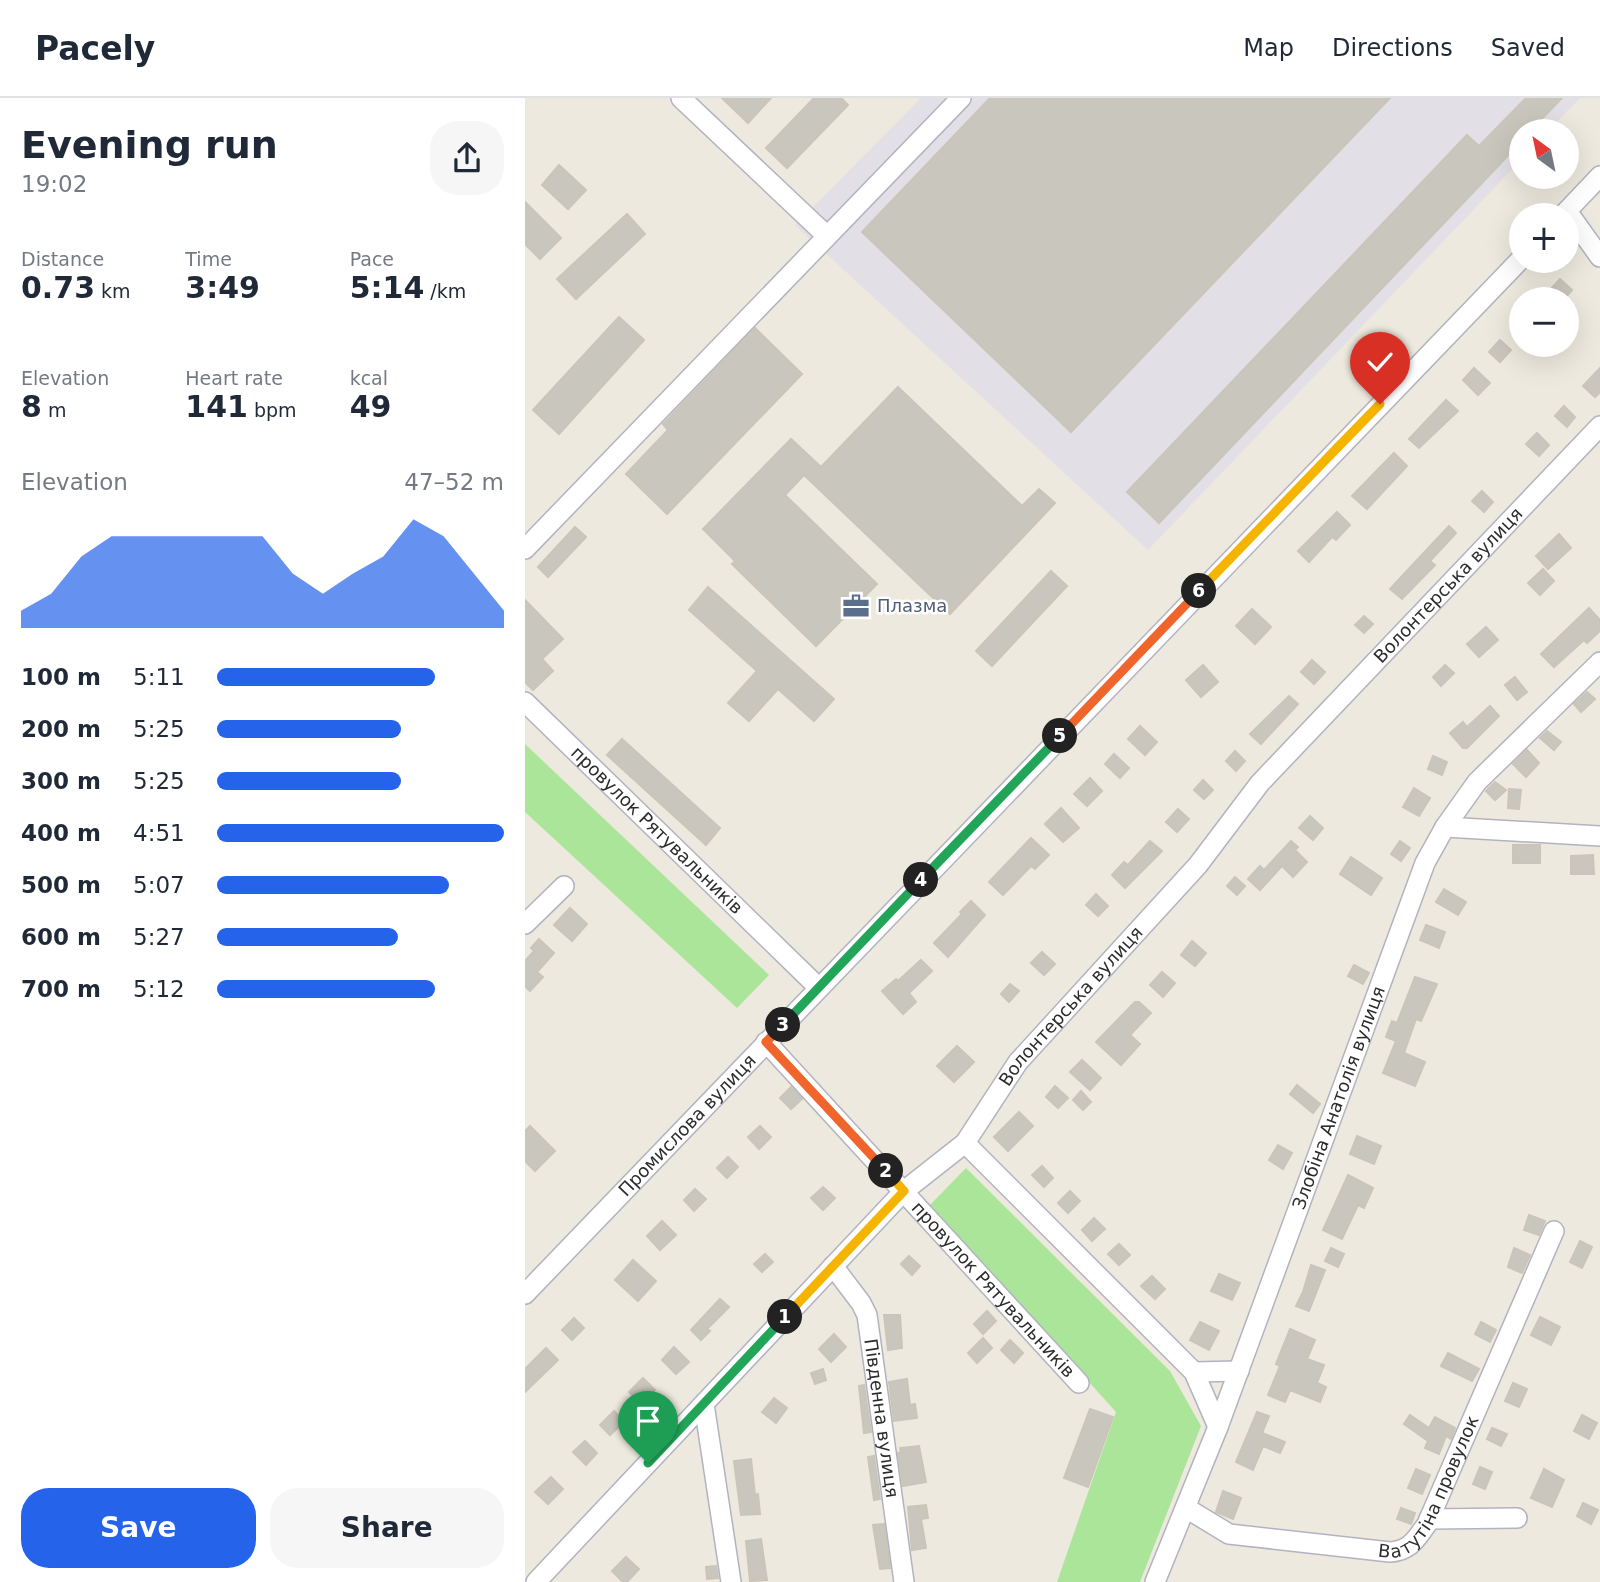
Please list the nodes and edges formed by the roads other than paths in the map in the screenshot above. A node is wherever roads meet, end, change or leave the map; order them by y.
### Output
1 (681, 98) edge
2 (961, 98) edge
3 (1600, 176) edge
4 (1574, 203) edge
5 (1579, 231) edge
6 (827, 236) junction
7 (1600, 257) edge
8 (1509, 271) edge
9 (1600, 426) edge
10 (525, 549) edge
11 (1600, 662) edge
12 (525, 702) edge
13 (1445, 827) junction
14 (1600, 836) edge
15 (564, 886) dead end
16 (525, 924) edge
17 (818, 987) junction
18 (766, 1042) junction
19 (965, 1143) junction
20 (904, 1191) junction
21 (1554, 1231) dead end
22 (833, 1266) junction
23 (525, 1294) edge
24 (1239, 1371) junction
25 (1194, 1372) junction
26 (1079, 1383) dead end
27 (704, 1404) junction
28 (1218, 1427) junction
29 (1186, 1507) junction
30 (1517, 1518) dead end
31 (1429, 1519) junction
32 (536, 1582) edge
33 (731, 1582) edge
34 (904, 1582) edge
35 (1155, 1582) edge

1 - 6 street
2 - 6 street
3 - 4 street
5 - 7 street
6 - 10 street
8 - 17 street, Промислова вулиця
9 - 19 street, Волонтерська вулиця
11 - 13 street, Злобіна Анатолія вулиця
12 - 17 street, провулок Рятувальників
13 - 14 street
13 - 24 street, Злобіна Анатолія вулиця
15 - 16 street
17 - 18 street, Промислова вулиця
18 - 20 street, провулок Рятувальників
18 - 23 street, Промислова вулиця
19 - 20 street, Волонтерська вулиця
19 - 25 street
20 - 22 street, Волонтерська вулиця
20 - 26 street, провулок Рятувальників
21 - 31 street, Ватутіна провулок
22 - 27 street, Волонтерська вулиця
22 - 34 street, Південна вулиця
24 - 25 street
24 - 28 street, Злобіна Анатолія вулиця
25 - 28 street
27 - 32 street, Волонтерська вулиця
27 - 33 street
28 - 29 street, Злобіна Анатолія вулиця
29 - 31 street, Ватутіна провулок
29 - 35 street, Злобіна Анатолія вулиця
30 - 31 street

